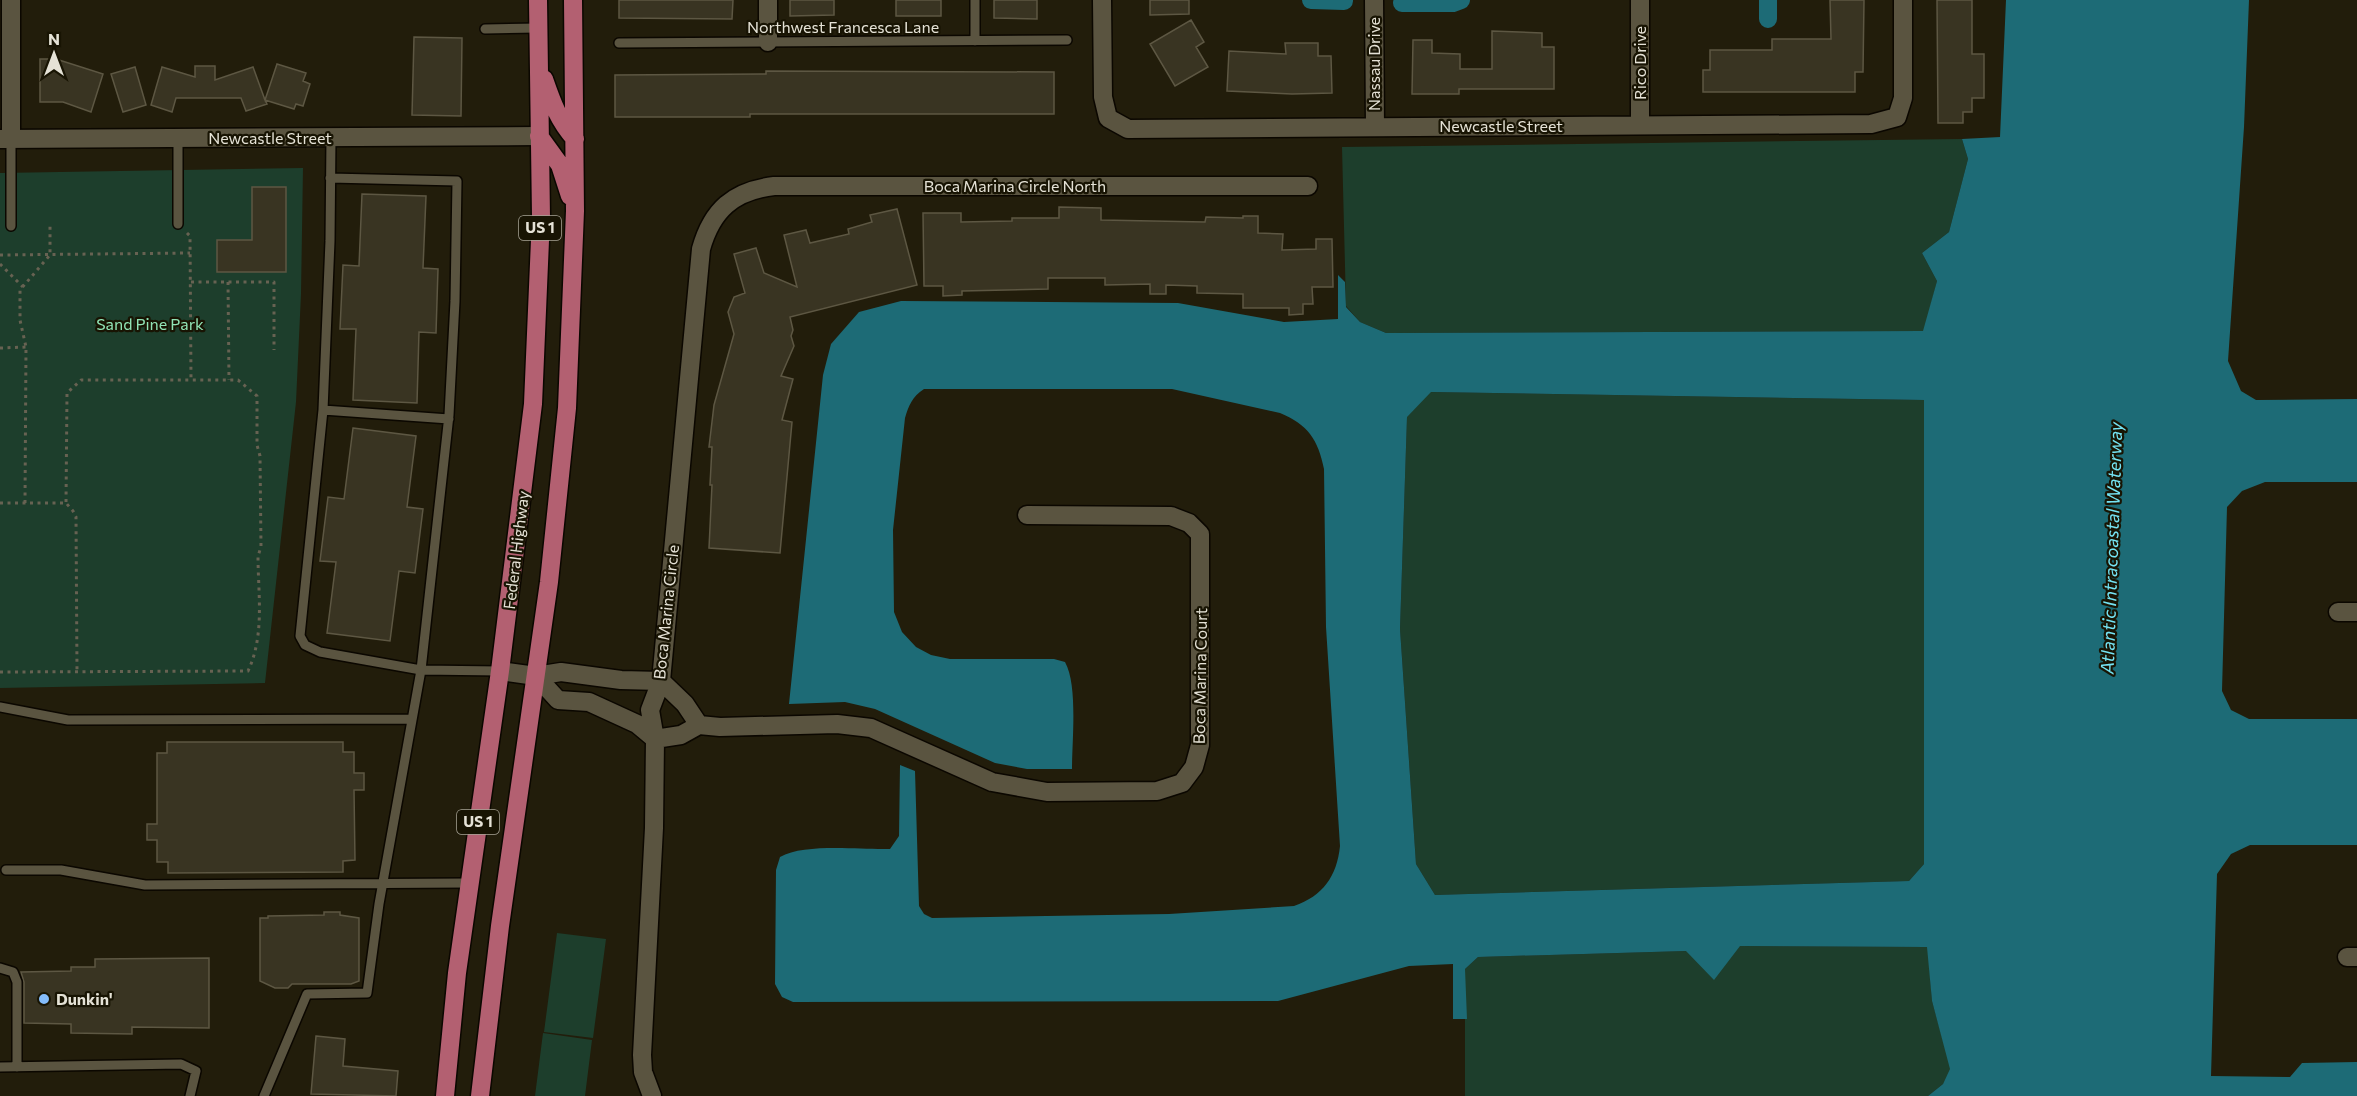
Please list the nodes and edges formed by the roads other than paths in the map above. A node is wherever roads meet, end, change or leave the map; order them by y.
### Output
1 (11, 0) edge
2 (538, 0) edge
3 (573, 0) edge
4 (768, 0) edge
5 (975, 0) edge
6 (1102, 0) edge
7 (1374, 0) edge
8 (1640, 0) edge
9 (1903, 0) edge
10 (538, 28) junction
11 (486, 29) dead end
12 (1067, 40) dead end
13 (975, 41) junction
14 (768, 42) junction
15 (619, 44) dead end
16 (539, 63) junction
17 (1640, 125) junction
18 (1375, 127) junction
19 (539, 136) junction
20 (331, 138) junction
21 (6, 139) edge
22 (177, 139) junction
23 (575, 139) junction
24 (330, 178) junction
25 (1308, 186) dead end
26 (726, 204) joint
27 (576, 212) junction
28 (177, 224) road end
29 (11, 226) dead end
30 (323, 410) junction
31 (449, 419) junction
32 (1027, 515) dead end
33 (2338, 612) dead end
34 (2357, 612) edge
35 (421, 670) junction
36 (500, 670) junction
37 (536, 676) junction
38 (661, 681) junction
39 (0, 706) edge
40 (411, 718) junction
41 (699, 725) junction
42 (655, 739) junction
43 (6, 870) dead end
44 (383, 882) junction
45 (469, 883) junction
46 (0, 968) edge
47 (0, 1067) edge
48 (17, 1067) junction
49 (190, 1096) edge
50 (264, 1096) edge
51 (445, 1096) edge
52 (480, 1096) edge
53 (652, 1096) edge

1 - 21 street
2 - 10 main road, Federal Highway / US 1
3 - 23 main road, US 1
4 - 14 street
5 - 13 lane
6 - 18 street, Newcastle Street
7 - 18 street, Nassau Drive
8 - 17 street, Rico Drive
9 - 17 street, Newcastle Street
10 - 11 lane
10 - 16 main road, Federal Highway / US 1
12 - 13 lane, Northwest Francesca Lane
13 - 14 lane, Northwest Francesca Lane
14 - 15 lane, Northwest Francesca Lane
16 - 19 main road, Federal Highway / US 1
16 - 23 main road
17 - 18 street, Newcastle Street
19 - 20 street, Newcastle Street
19 - 27 main road
19 - 36 main road, Federal Highway / US 1
20 - 22 street, Newcastle Street
20 - 24 lane
21 - 22 street, Newcastle Street
21 - 29 lane
22 - 28 lane
23 - 27 main road, US 1
24 - 30 lane
24 - 31 lane
25 - 26 street, Boca Marina Circle North
26 - 38 street, Boca Marina Circle
27 - 37 main road, US 1
30 - 31 lane
30 - 35 lane
31 - 35 lane
32 - 41 street, Boca Marina Court
33 - 34 street
35 - 36 lane
35 - 40 lane
36 - 37 street
36 - 45 main road, Federal Highway / US 1
37 - 38 street
37 - 42 street
37 - 52 main road, US 1
38 - 41 street
38 - 42 street, Boca Marina Circle
39 - 40 lane
40 - 44 lane
41 - 42 street, Boca Marina Court
42 - 53 street, Boca Marina Circle
43 - 44 lane
44 - 45 lane
44 - 50 lane
45 - 51 main road, Federal Highway / US 1
46 - 48 lane
47 - 48 lane
48 - 49 lane

